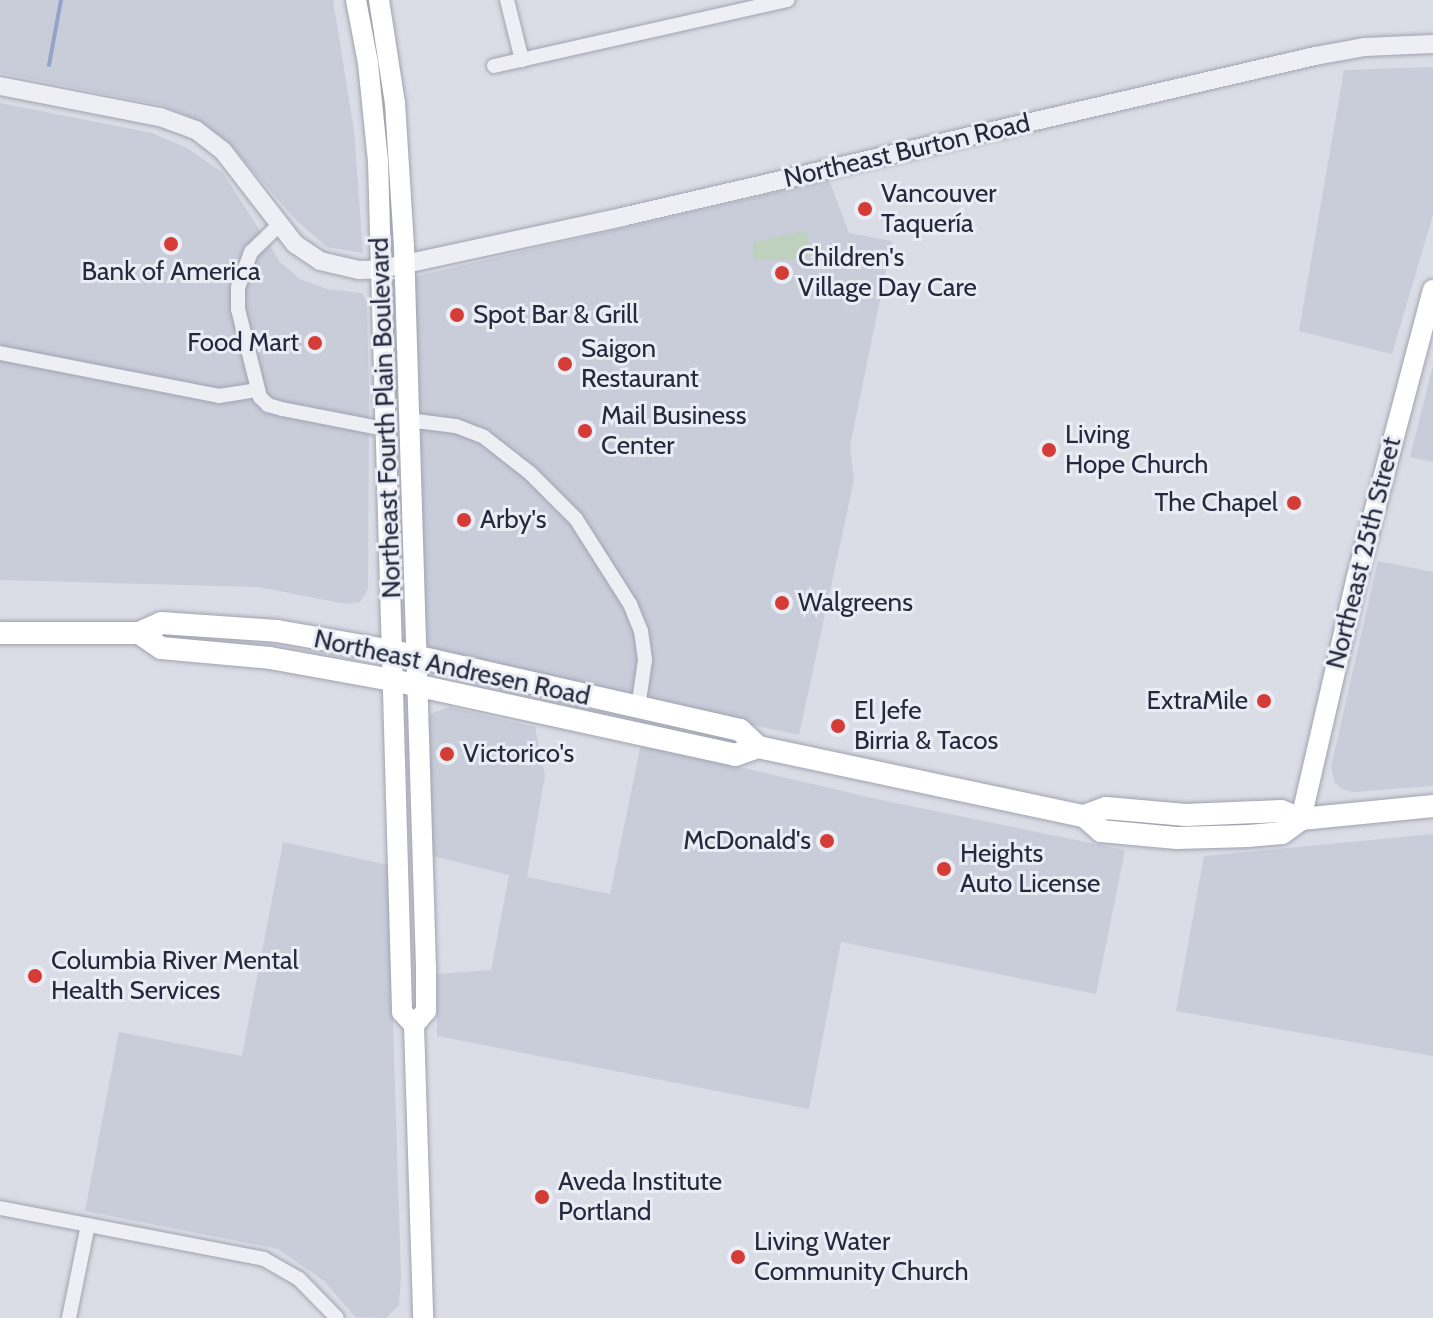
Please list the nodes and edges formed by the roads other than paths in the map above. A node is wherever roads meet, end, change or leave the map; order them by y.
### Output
1 (356, 0) edge
2 (379, 0) edge
3 (507, 0) edge
4 (788, 0) edge
5 (1433, 44) edge
6 (522, 60) junction
7 (494, 66) dead end
8 (0, 86) edge
9 (279, 225) junction
10 (404, 264) junction
11 (382, 269) junction
12 (1433, 290) edge
13 (0, 353) edge
14 (257, 390) junction
15 (408, 420) junction
16 (385, 429) junction
17 (0, 633) edge
18 (139, 633) junction
19 (392, 651) junction
20 (415, 659) junction
21 (392, 680) junction
22 (417, 688) junction
23 (638, 708) junction
24 (575, 722) junction
25 (740, 730) junction
26 (652, 738) junction
27 (758, 747) junction
28 (1433, 806) edge
29 (1301, 819) junction
30 (414, 1025) junction
31 (0, 1208) edge
32 (88, 1225) junction
33 (69, 1318) edge
34 (337, 1318) edge
35 (423, 1318) edge

1 - 11 main road, Northeast Fourth Plain Boulevard
2 - 10 main road, Northeast Fourth Plain Boulevard
3 - 6 street
4 - 6 street
5 - 10 street, Northeast Burton Road
6 - 7 street
8 - 9 street, Northeast Burton Road
9 - 11 street, Northeast Burton Road
9 - 14 street
10 - 11 street, Northeast Burton Road
10 - 15 main road, Northeast Fourth Plain Boulevard
11 - 16 main road, Northeast Fourth Plain Boulevard
12 - 29 main road, Northeast 25th Street
13 - 14 street
14 - 16 street
15 - 20 main road, Northeast Fourth Plain Boulevard
15 - 23 street
16 - 19 main road, Northeast Fourth Plain Boulevard
17 - 18 main road, Northeast Andresen Road
18 - 19 main road, Northeast Andresen Road
18 - 21 main road, Northeast Andresen Road
19 - 20 main road, Northeast Andresen Road
19 - 21 main road, Northeast Fourth Plain Boulevard
20 - 22 main road, Northeast Fourth Plain Boulevard
20 - 23 main road, Northeast Andresen Road
21 - 22 main road, Northeast Andresen Road
21 - 30 main road, Northeast Fourth Plain Boulevard
22 - 24 main road, Northeast Andresen Road
22 - 30 main road, Northeast Fourth Plain Boulevard
23 - 24 main road
23 - 25 main road, Northeast Andresen Road
24 - 26 main road, Northeast Andresen Road
25 - 26 main road
25 - 27 main road
26 - 27 main road, Northeast Andresen Road
27 - 29 main road, Northeast Andresen Road
28 - 29 main road, Northeast Andresen Road
30 - 35 main road, Northeast Fourth Plain Boulevard
31 - 32 street
32 - 33 street
32 - 34 street

